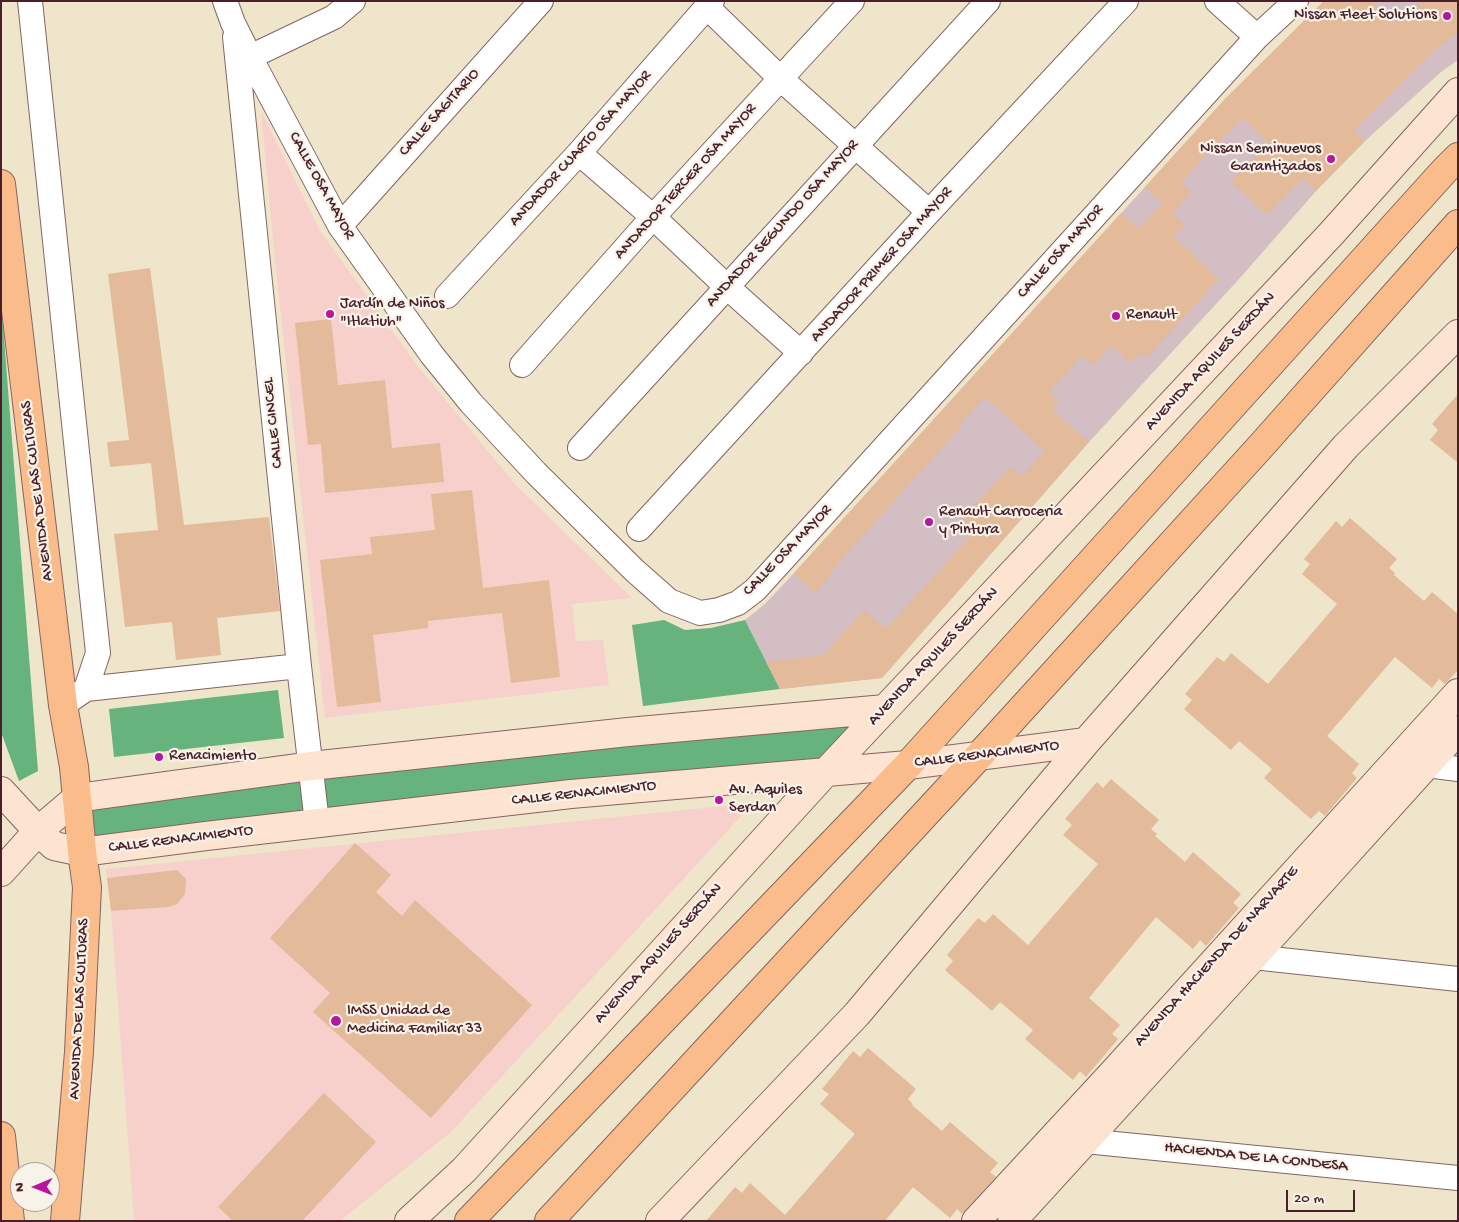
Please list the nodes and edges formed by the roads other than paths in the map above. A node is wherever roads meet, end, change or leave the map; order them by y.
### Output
1 (30, 1) edge
2 (353, 1) edge
3 (541, 1) edge
4 (852, 1) edge
5 (988, 1) edge
6 (1126, 1) edge
7 (1217, 1) edge
8 (1296, 1) edge
9 (710, 4) edge
10 (229, 12) edge
11 (1257, 37) junction
12 (250, 57) junction
13 (781, 78) junction
14 (1458, 92) edge
15 (856, 145) junction
16 (579, 153) junction
17 (1458, 157) edge
18 (1, 184) edge
19 (929, 212) junction
20 (653, 217) junction
21 (1458, 224) edge
22 (340, 226) junction
23 (726, 286) junction
24 (448, 296) dead end
25 (1458, 334) edge
26 (801, 353) junction
27 (522, 365) dead end
28 (580, 448) dead end
29 (639, 529) dead end
30 (299, 666) junction
31 (86, 689) junction
32 (1458, 693) edge
33 (63, 705) junction
34 (886, 709) junction
35 (1458, 730) edge
36 (1086, 742) junction
37 (978, 757) junction
38 (908, 765) junction
39 (1426, 765) junction
40 (311, 766) junction
41 (1458, 769) edge
42 (825, 773) junction
43 (1, 791) edge
44 (77, 798) junction
45 (317, 823) junction
46 (38, 831) junction
47 (82, 852) junction
48 (1, 872) edge
49 (1253, 957) junction
50 (1458, 979) edge
51 (1123, 1080) junction
52 (1, 1136) edge
53 (1085, 1141) junction
54 (1458, 1178) edge
55 (4, 1181) edge
56 (10, 1221) edge
57 (65, 1221) edge
58 (409, 1221) edge
59 (469, 1221) edge
60 (549, 1221) edge
61 (660, 1221) edge
62 (976, 1221) edge
63 (1012, 1221) edge

1 - 31 street
2 - 12 street
3 - 22 street, CALLE SAGITARIO
4 - 13 street, ANDADOR TERCER OSA MAYOR
5 - 15 street, ANDADOR SEGUNDO OSA MAYOR
6 - 19 street, ANDADOR PRIMER OSA MAYOR
7 - 11 street
8 - 11 street, CALLE OSA MAYOR
9 - 13 street
9 - 16 street, ANDADOR CUARTO OSA MAYOR
10 - 12 street, CALLE OSA MAYOR
10 - 30 street, CALLE CINCEL
11 - 22 street, CALLE OSA MAYOR
12 - 22 street, CALLE OSA MAYOR
13 - 15 street
13 - 20 street, ANDADOR TERCER OSA MAYOR
14 - 34 street, AVENIDA AQUILES SERDÁN
15 - 19 street
15 - 23 street, ANDADOR SEGUNDO OSA MAYOR
16 - 20 street
16 - 24 street, ANDADOR CUARTO OSA MAYOR
17 - 38 main road
18 - 33 main road, AVENIDA DE LAS CULTURAS
19 - 26 street, ANDADOR PRIMER OSA MAYOR
20 - 23 street
20 - 27 street, ANDADOR TERCER OSA MAYOR
21 - 37 main road
23 - 26 street
23 - 28 street, ANDADOR SEGUNDO OSA MAYOR
25 - 36 street
26 - 29 street, ANDADOR PRIMER OSA MAYOR
30 - 31 street
30 - 40 street, CALLE CINCEL
31 - 33 street
32 - 51 street, AVENIDA HACIENDA DE NARVARTE
33 - 44 main road, AVENIDA DE LAS CULTURAS
34 - 40 street
34 - 42 street, AVENIDA AQUILES SERDÁN
35 - 39 street, AVENIDA HACIENDA DE NARVARTE
36 - 37 street, CALLE RENACIMIENTO
36 - 61 street
37 - 38 street, CALLE RENACIMIENTO
37 - 60 main road
38 - 42 street, CALLE RENACIMIENTO
38 - 59 main road
39 - 41 street
39 - 49 street, AVENIDA HACIENDA DE NARVARTE
40 - 44 street
40 - 45 street, CALLE CINCEL
42 - 45 street, CALLE RENACIMIENTO
42 - 58 street, AVENIDA AQUILES SERDÁN
43 - 46 street, CALLE RENACIMIENTO
44 - 46 street
44 - 47 main road, AVENIDA DE LAS CULTURAS
45 - 47 street, CALLE RENACIMIENTO
46 - 47 street, CALLE RENACIMIENTO
46 - 48 street
47 - 57 main road, AVENIDA DE LAS CULTURAS
49 - 50 street
49 - 51 street, AVENIDA HACIENDA DE NARVARTE
51 - 53 street, AVENIDA HACIENDA DE NARVARTE
51 - 62 street, AVENIDA HACIENDA DE NARVARTE
52 - 55 main road
53 - 54 street, HACIENDA DE LA CONDESA
53 - 63 street, AVENIDA HACIENDA DE NARVARTE
55 - 56 main road

